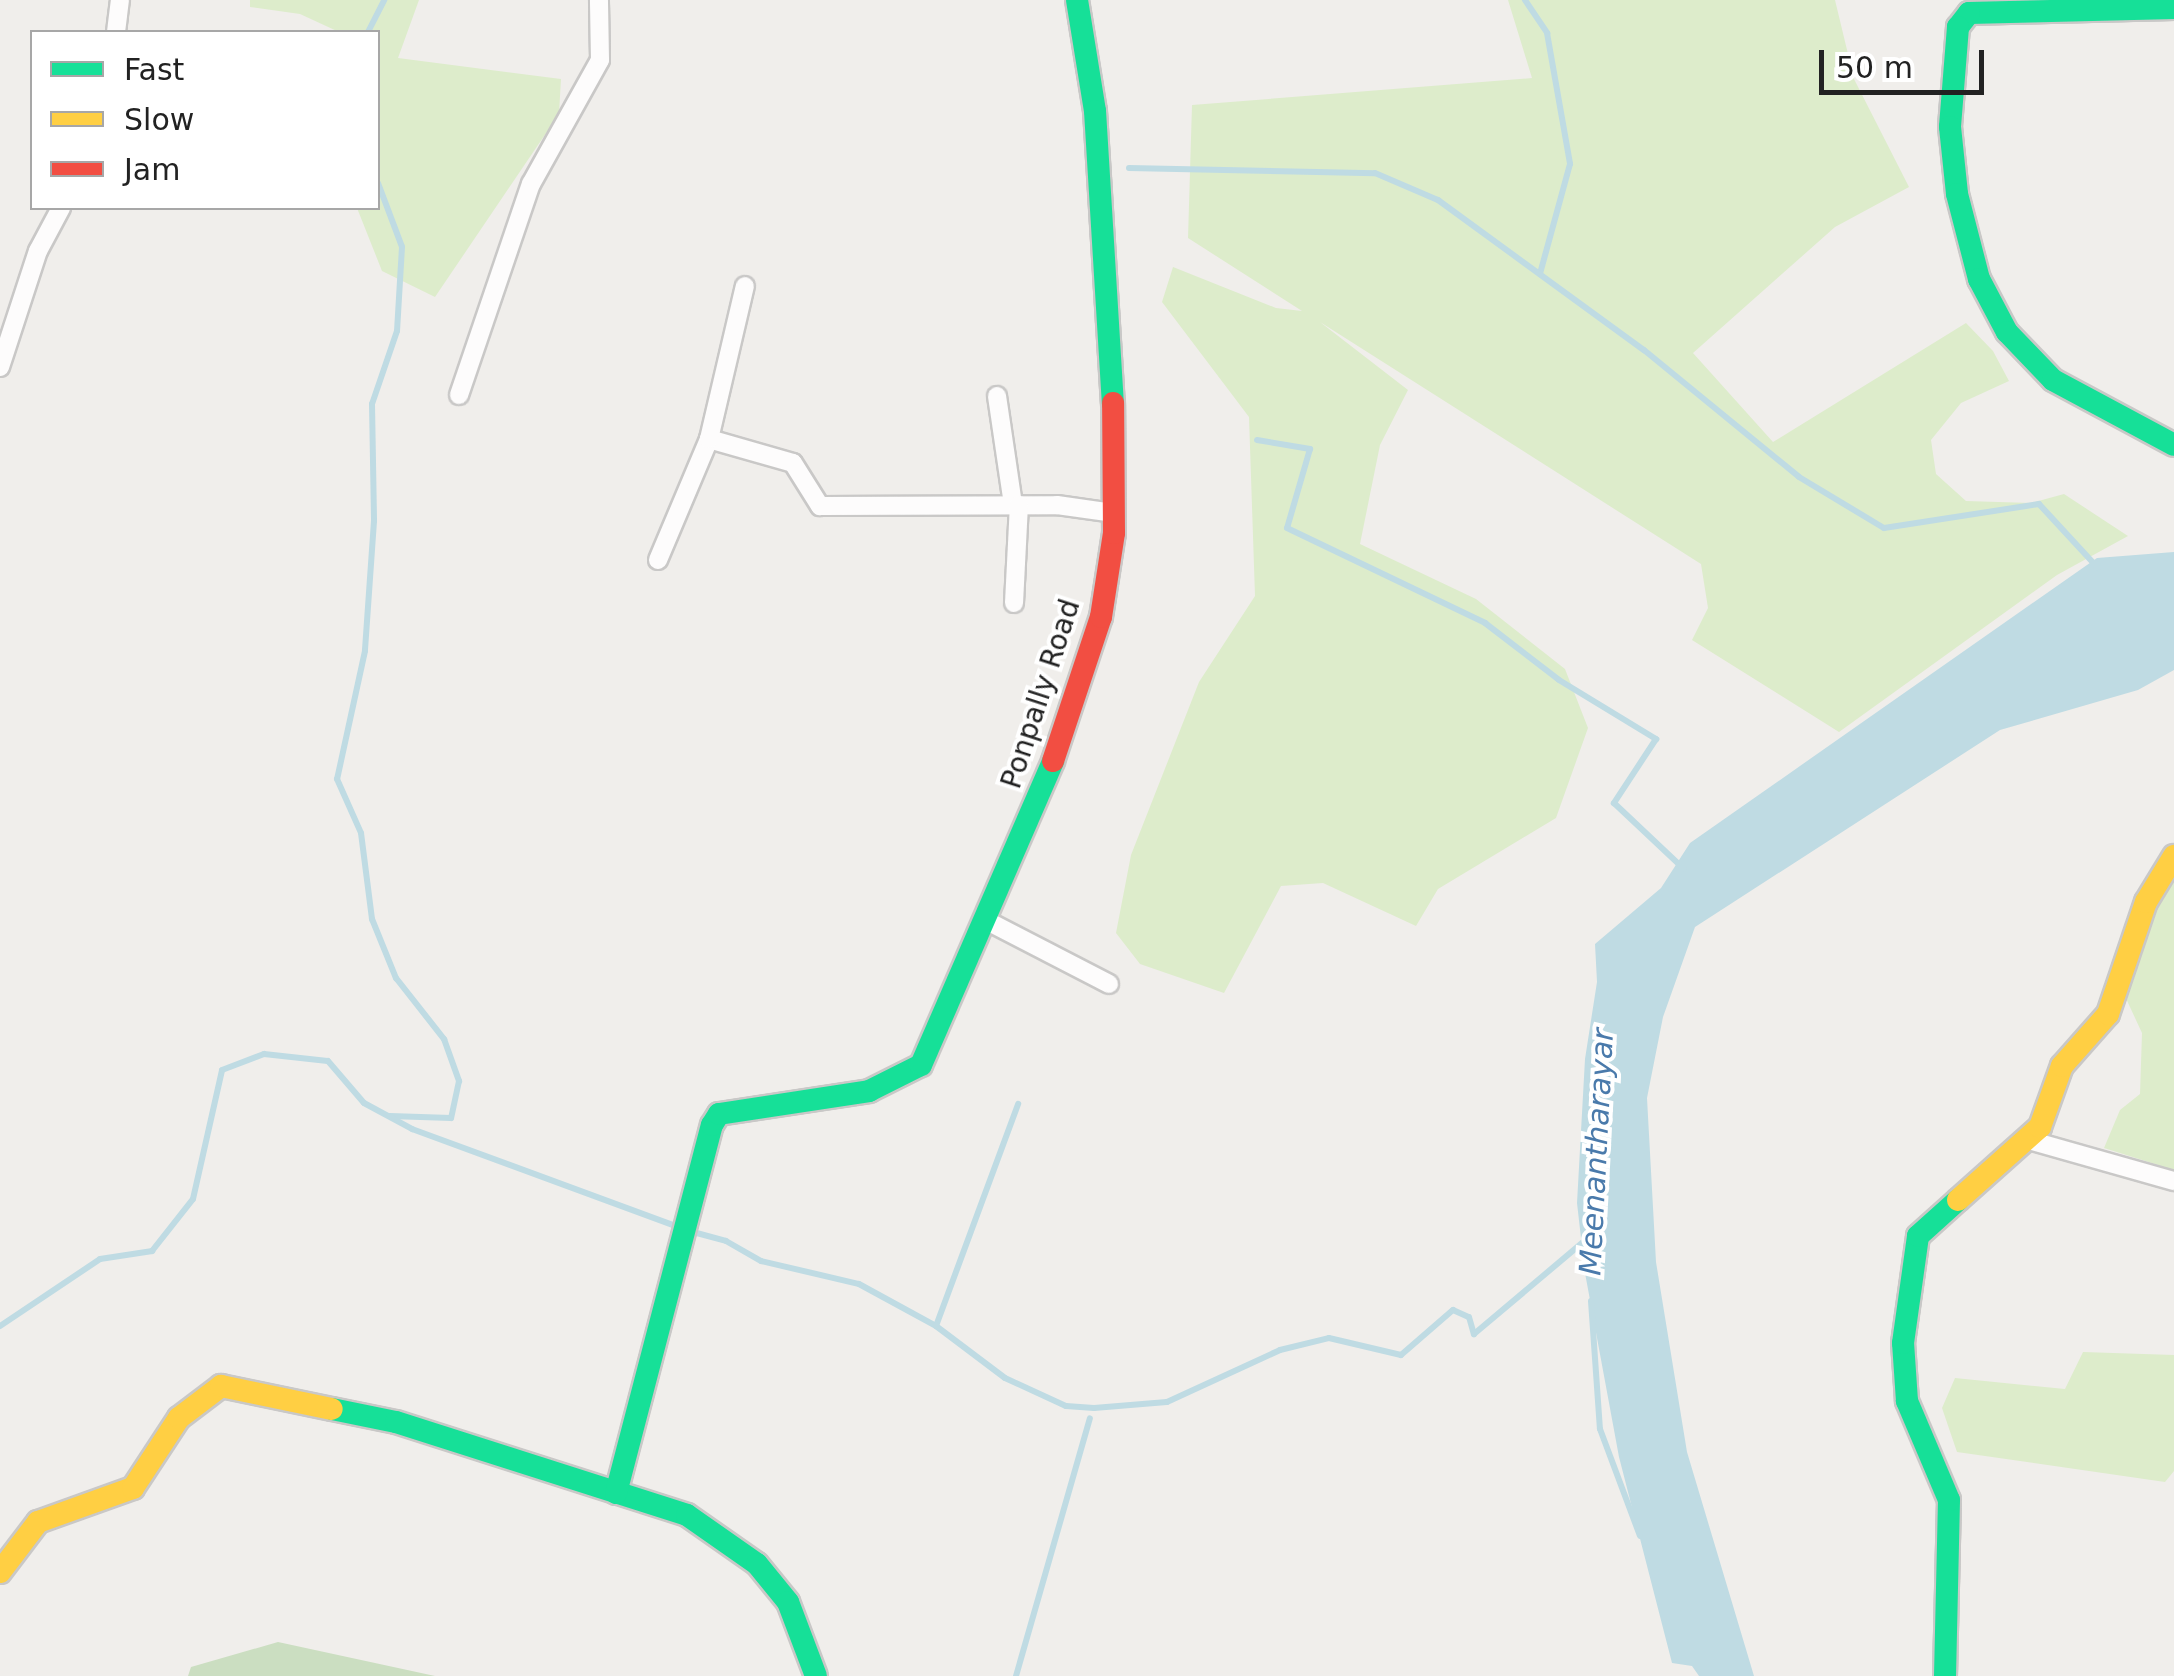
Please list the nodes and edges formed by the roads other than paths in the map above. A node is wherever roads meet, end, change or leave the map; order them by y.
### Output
1 (120, 0) edge
2 (599, 0) edge
3 (1077, 0) edge
4 (1996, 4) edge
5 (2174, 8) edge
6 (116, 30) edge
7 (59, 210) edge
8 (745, 286) dead end
9 (0, 367) edge
10 (459, 395) dead end
11 (997, 396) dead end
12 (709, 439) junction
13 (2174, 446) edge
14 (1016, 506) junction
15 (1114, 514) junction
16 (658, 560) dead end
17 (1014, 603) dead end
18 (2174, 856) edge
19 (989, 922) junction
20 (1108, 984) dead end
21 (2029, 1140) junction
22 (2174, 1181) edge
23 (616, 1493) junction
24 (0, 1572) edge
25 (816, 1676) edge
26 (1945, 1676) edge

1 - 6 street
2 - 10 street
3 - 15 street, Ponpally Road
4 - 5 street
4 - 13 street
7 - 9 street
8 - 12 street
11 - 14 street
12 - 14 street
12 - 16 street
14 - 15 street
14 - 17 street
15 - 19 street, Ponpally Road
18 - 21 street
19 - 20 street
19 - 23 street, Ponpally Road
21 - 22 street
21 - 26 street
23 - 24 street
23 - 25 street

